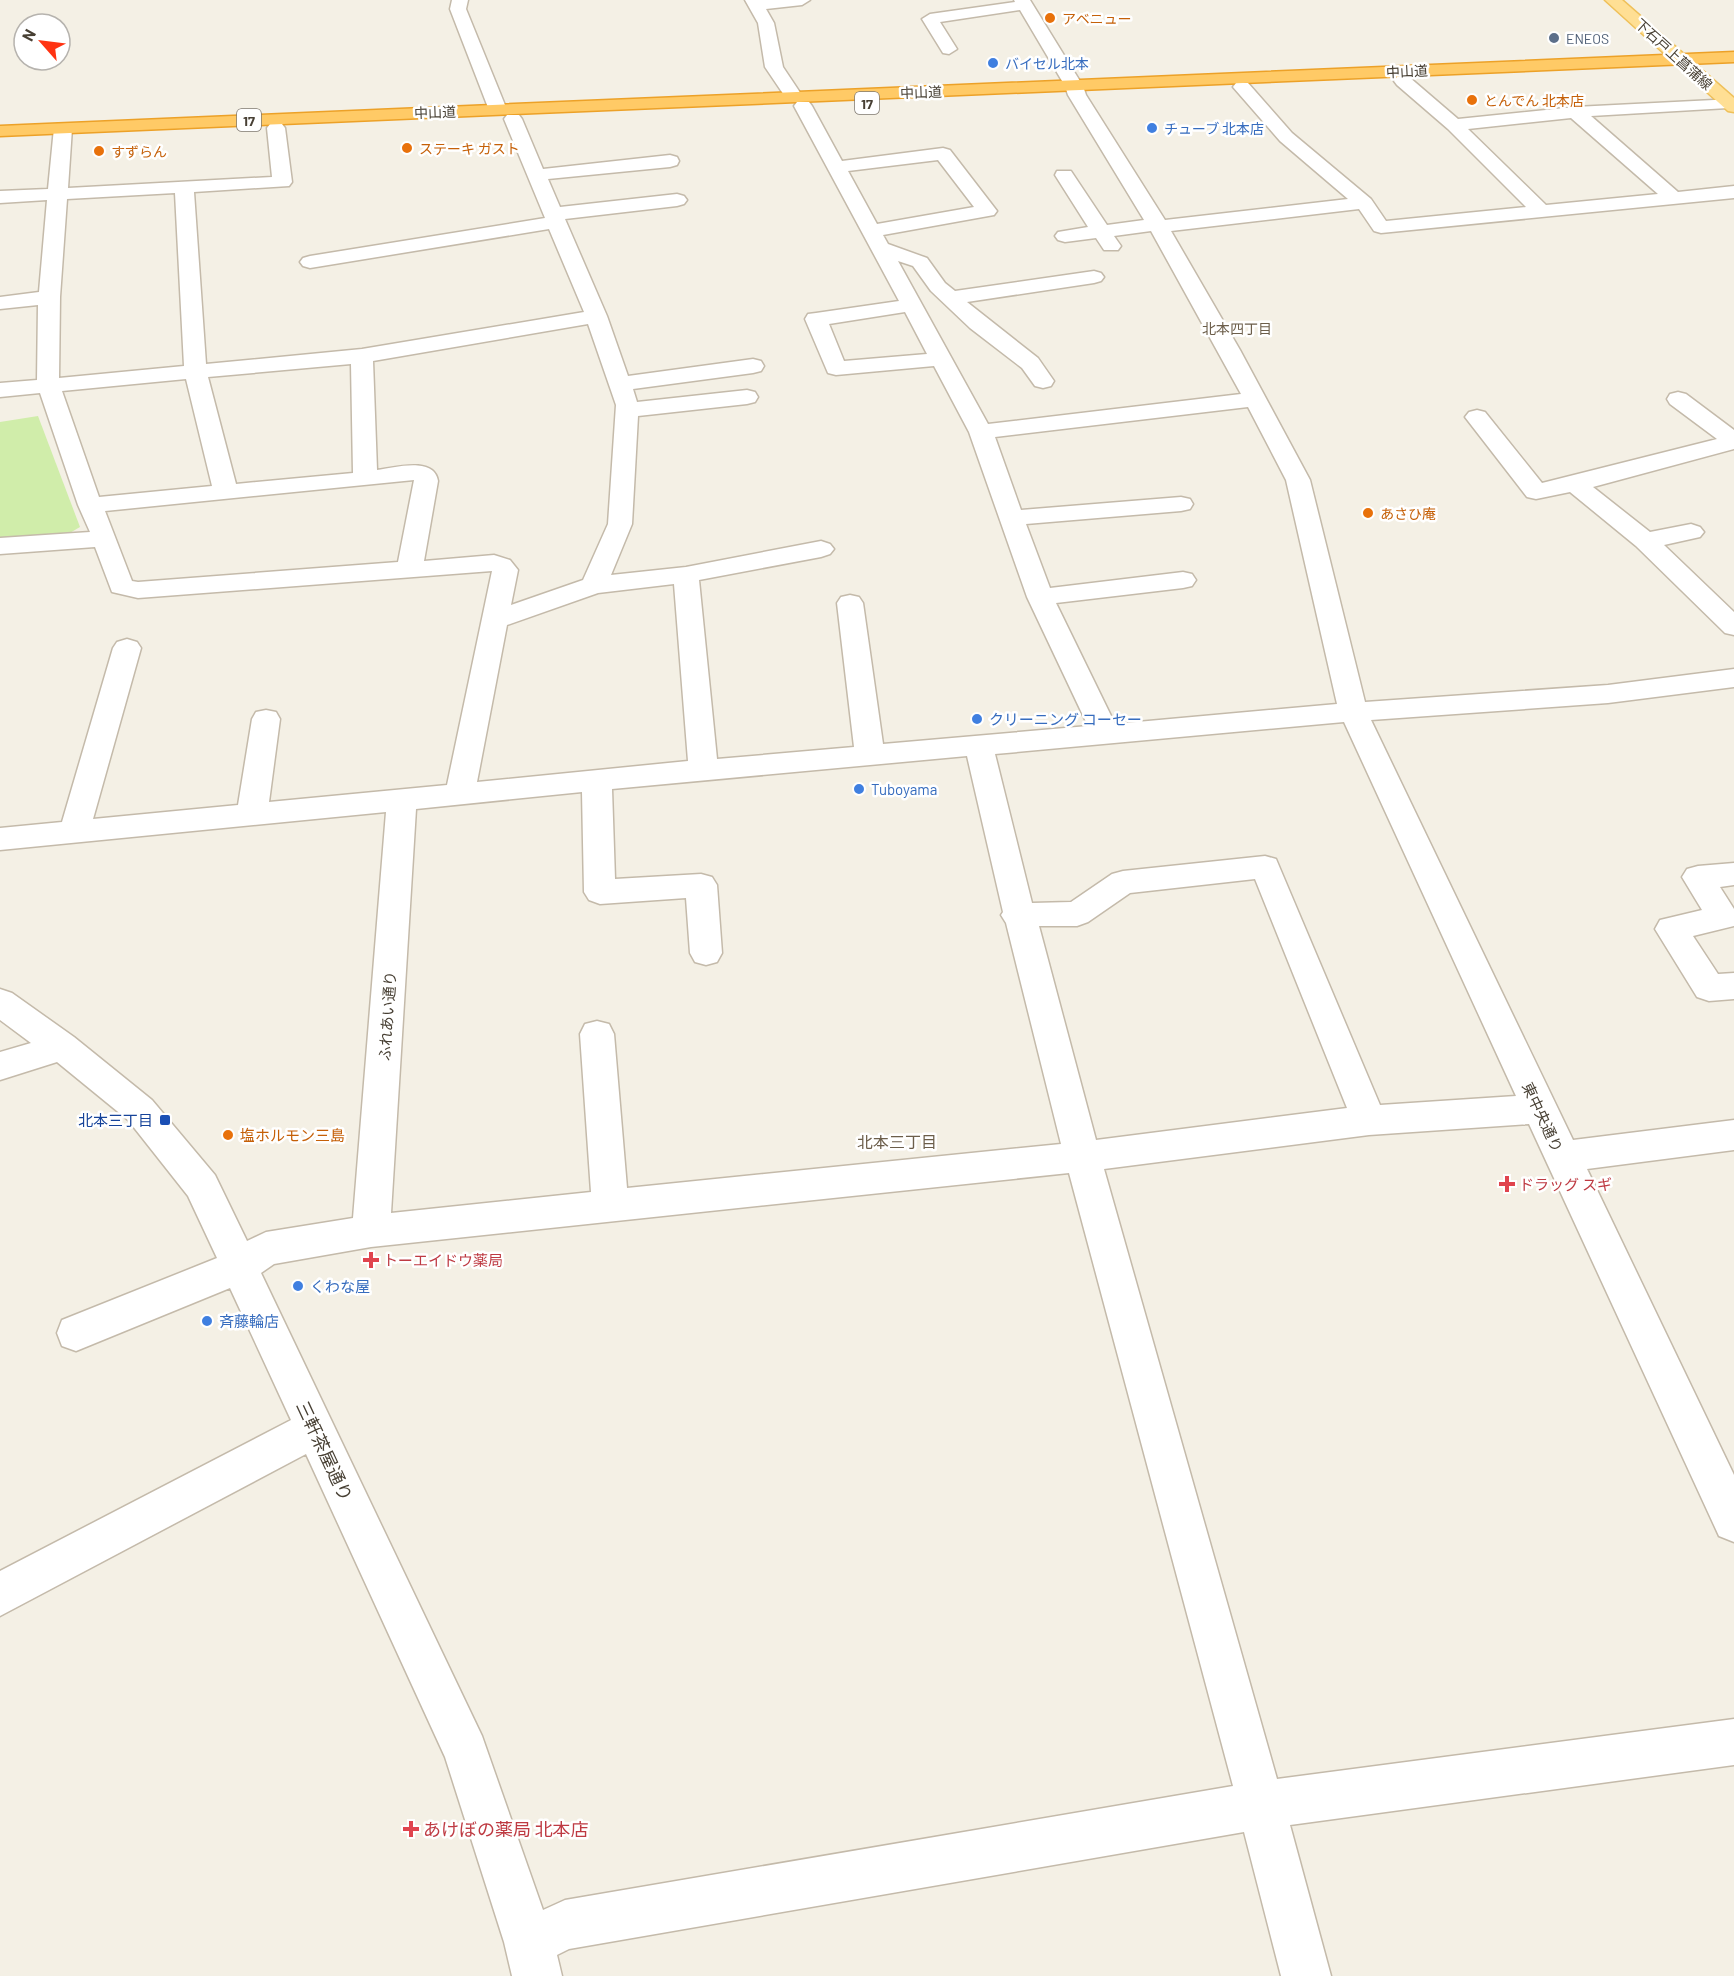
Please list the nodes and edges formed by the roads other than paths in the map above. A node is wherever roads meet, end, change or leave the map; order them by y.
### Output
1 (460, 0) edge
2 (802, 0) edge
3 (1613, 0) edge
4 (754, 2) edge
5 (1023, 3) edge
6 (949, 49) dead end
7 (1734, 57) edge
8 (1685, 64) junction
9 (1734, 67) edge
10 (1403, 81) junction
11 (1242, 87) junction
12 (1075, 91) junction
13 (799, 101) junction
14 (1731, 105) edge
15 (1575, 112) junction
16 (506, 114) junction
17 (1454, 125) junction
18 (276, 128) junction
19 (0, 131) edge
20 (63, 132) junction
21 (0, 139) edge
22 (670, 161) dead end
23 (837, 166) junction
24 (537, 175) junction
25 (1064, 175) dead end
26 (184, 186) junction
27 (1734, 192) edge
28 (58, 193) junction
29 (0, 196) edge
30 (1673, 197) junction
31 (677, 200) dead end
32 (1364, 203) junction
33 (1540, 210) junction
34 (555, 218) junction
35 (1158, 226) junction
36 (1065, 236) dead end
37 (876, 239) junction
38 (1107, 239) junction
39 (310, 262) dead end
40 (1094, 277) dead end
41 (49, 297) junction
42 (951, 298) junction
43 (0, 303) edge
44 (912, 305) junction
45 (596, 316) junction
46 (982, 326) junction
47 (925, 327) junction
48 (362, 356) junction
49 (942, 360) junction
50 (753, 366) dead end
51 (195, 372) junction
52 (1043, 381) dead end
53 (48, 384) junction
54 (619, 384) junction
55 (0, 390) edge
56 (747, 397) dead end
57 (1255, 399) junction
58 (1678, 399) dead end
59 (626, 410) junction
60 (1477, 417) dead end
61 (981, 432) junction
62 (1727, 443) edge
63 (1734, 466) edge
64 (365, 479) junction
65 (1575, 484) junction
66 (226, 492) junction
67 (1181, 504) dead end
68 (90, 505) junction
69 (1012, 518) junction
70 (1691, 532) dead end
71 (105, 540) junction
72 (1645, 541) junction
73 (0, 546) edge
74 (821, 549) dead end
75 (410, 568) junction
76 (686, 575) junction
77 (1183, 580) dead end
78 (594, 585) junction
79 (1040, 597) junction
80 (850, 603) dead end
81 (496, 620) junction
82 (1734, 627) edge
83 (127, 648) dead end
84 (1734, 678) edge
85 (1353, 712) junction
86 (266, 719) dead end
87 (1106, 734) junction
88 (978, 746) junction
89 (870, 756) junction
90 (703, 770) junction
91 (597, 781) junction
92 (460, 795) junction
93 (402, 801) junction
94 (252, 813) junction
95 (74, 832) junction
96 (0, 839) edge
97 (1734, 874) edge
98 (1017, 915) junction
99 (706, 953) dead end
100 (1734, 986) edge
101 (0, 1002) edge
102 (597, 1034) dead end
103 (62, 1047) junction
104 (0, 1066) edge
105 (1539, 1109) junction
106 (1369, 1120) junction
107 (1734, 1135) edge
108 (1081, 1157) junction
109 (1561, 1157) junction
110 (610, 1206) junction
111 (371, 1231) junction
112 (240, 1266) junction
113 (76, 1333) dead end
114 (315, 1430) junction
115 (1734, 1521) edge
116 (0, 1594) edge
117 (1734, 1742) edge
118 (1262, 1805) junction
119 (533, 1959) edge
120 (1306, 1976) edge

1 - 16 street
2 - 4 street
3 - 8 main road, 下石戸上菖蒲線
4 - 13 street
5 - 6 street
5 - 12 street, 東中央通り
7 - 8 highway, 中山道 / 17
8 - 9 highway, 中山道 / 17
8 - 10 highway, 中山道 / 17
8 - 12 highway, 中山道 / 17
8 - 14 main road, 下石戸上菖蒲線
10 - 11 highway, 中山道 / 17
10 - 17 street
11 - 12 highway, 中山道 / 17
11 - 32 street
12 - 13 highway, 中山道 / 17
12 - 35 street, 東中央通り
13 - 16 highway, 中山道 / 17
13 - 23 street
14 - 15 street
15 - 17 street
15 - 30 street
16 - 18 highway, 中山道 / 17
16 - 20 highway, 中山道 / 17
16 - 24 street
17 - 33 street
18 - 20 highway, 中山道 / 17
18 - 26 street
19 - 20 highway, 中山道 / 17
20 - 21 highway, 中山道 / 17
20 - 28 street
22 - 24 street
23 - 37 street
23 - 37 street
24 - 34 street
25 - 38 street
26 - 28 street
26 - 51 street
27 - 30 street
28 - 29 street
28 - 41 street
30 - 33 street
31 - 34 street
32 - 33 street
32 - 35 street
34 - 39 street
34 - 45 street
35 - 38 street
35 - 57 street, 東中央通り
36 - 38 street
37 - 42 street
37 - 44 street
40 - 42 street
41 - 43 street
41 - 53 street
42 - 46 street
44 - 47 street
44 - 49 street
45 - 48 street
45 - 54 street
46 - 47 street
46 - 52 street
47 - 49 street
48 - 51 street
48 - 64 street
49 - 61 street
50 - 54 street
51 - 53 street
51 - 66 street
53 - 55 street
53 - 68 street
54 - 59 street
56 - 59 street
57 - 61 street
57 - 85 street, 東中央通り
58 - 62 street
59 - 78 street
60 - 65 street
61 - 69 street
62 - 63 street
62 - 65 street
64 - 66 street
64 - 75 street
65 - 72 street
66 - 68 street
67 - 69 street
68 - 71 street
69 - 79 street
70 - 72 street
71 - 73 street
71 - 75 street
72 - 82 street
74 - 76 street
75 - 81 street
76 - 78 street
76 - 90 street
77 - 79 street
78 - 81 street
79 - 87 street
80 - 89 street
81 - 92 street
83 - 95 street
84 - 85 street
85 - 87 street
85 - 105 street, 東中央通り
86 - 94 street
87 - 88 street
88 - 89 street
88 - 98 street
89 - 90 street
90 - 91 street
91 - 92 street
91 - 99 street
92 - 93 street
93 - 94 street
93 - 111 street, ふれあい通り
94 - 95 street
95 - 96 street
97 - 100 street
98 - 106 street
98 - 108 street
101 - 103 street, 三軒茶屋通り
102 - 110 street
103 - 104 street
103 - 112 street, 三軒茶屋通り
105 - 106 street
105 - 109 street, 東中央通り
106 - 108 street
107 - 109 street
108 - 110 street
108 - 118 street
109 - 115 street, 東中央通り
110 - 111 street
111 - 112 street
112 - 113 street
112 - 114 street, 三軒茶屋通り
114 - 116 street
114 - 119 street, 三軒茶屋通り
117 - 118 street
118 - 119 street
118 - 120 street

